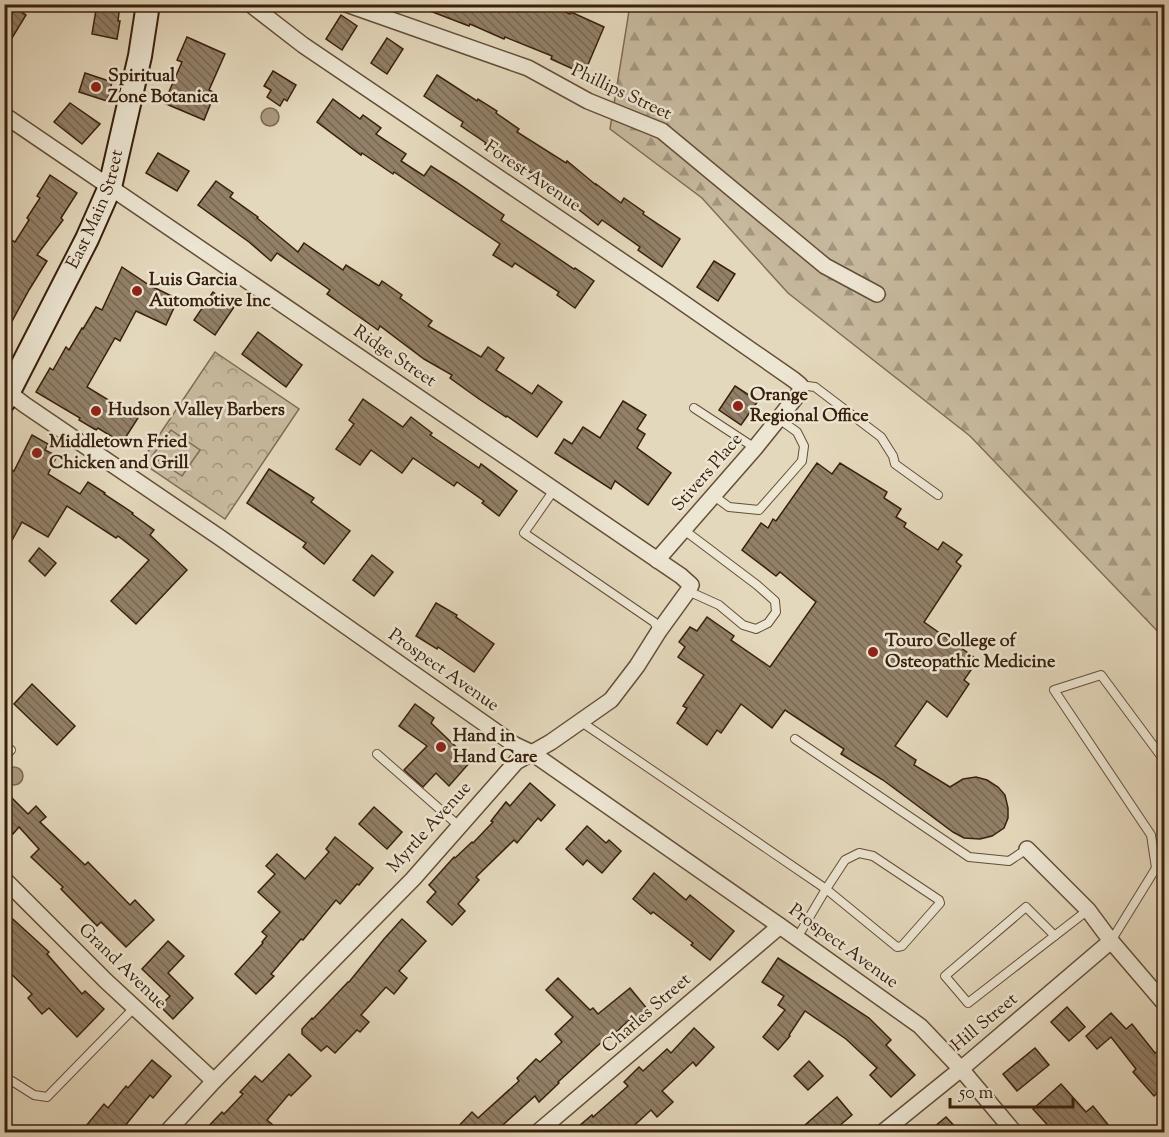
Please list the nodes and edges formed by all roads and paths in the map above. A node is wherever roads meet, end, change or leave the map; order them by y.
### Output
1 (148, 4) edge
2 (250, 4) edge
3 (346, 4) edge
4 (4, 115) edge
5 (110, 187) junction
6 (877, 294) dead end
7 (797, 382) junction
8 (6, 394) edge
9 (694, 408) dead end
10 (779, 419) junction
11 (756, 448) junction
12 (554, 490) junction
13 (938, 495) dead end
14 (714, 496) junction
15 (684, 530) junction
16 (657, 560) junction
17 (688, 591) junction
18 (659, 631) junction
19 (580, 721) junction
20 (795, 739) dead end
21 (11, 750) dead end
22 (532, 753) junction
23 (377, 754) dead end
24 (4, 757) edge
25 (1164, 760) edge
26 (459, 826) junction
27 (1027, 849) joint
28 (1164, 850) edge
29 (1156, 868) junction
30 (4, 879) edge
31 (826, 889) junction
32 (1088, 910) junction
33 (780, 926) junction
34 (1055, 936) junction
35 (797, 938) junction
36 (1111, 941) junction
37 (1164, 1003) edge
38 (135, 1007) junction
39 (961, 1069) junction
40 (214, 1081) junction
41 (4, 1082) edge
42 (179, 1126) edge
43 (167, 1132) edge
44 (538, 1132) edge
45 (883, 1132) edge
46 (1014, 1132) edge

1 - 5 main road, East Main Street
2 - 7 street, Forest Avenue
3 - 6 street, Phillips Street
4 - 5 street, Ridge Street
5 - 8 main road, East Main Street
5 - 12 street, Ridge Street
7 - 10 street, Stivers Place
7 - 13 lane
8 - 22 street, Prospect Avenue
9 - 11 lane
10 - 11 street, Stivers Place
10 - 14 lane
11 - 14 street, Stivers Place
12 - 16 street, Ridge Street
12 - 18 lane
14 - 15 street, Stivers Place
15 - 16 street, Stivers Place
15 - 17 lane
16 - 17 street
17 - 18 street, Myrtle Avenue
18 - 19 street, Myrtle Avenue
19 - 22 street, Myrtle Avenue
19 - 31 lane
20 - 27 lane
21 - 24 lane
22 - 26 street, Myrtle Avenue
22 - 33 street, Prospect Avenue
23 - 26 lane
25 - 29 lane
26 - 40 street, Myrtle Avenue
27 - 32 street
28 - 29 lane
29 - 36 lane
30 - 38 street, Grand Avenue
31 - 31 lane
31 - 35 lane
32 - 34 lane
32 - 36 street
33 - 35 street, Prospect Avenue
33 - 44 street, Charles Street
34 - 34 lane
35 - 39 street, Prospect Avenue
36 - 37 street
36 - 39 street, Hill Street
38 - 40 street, Grand Avenue
38 - 41 lane
39 - 45 street, Hill Street
39 - 46 street, Prospect Avenue
40 - 42 street, Myrtle Avenue
42 - 43 street, Myrtle Avenue

